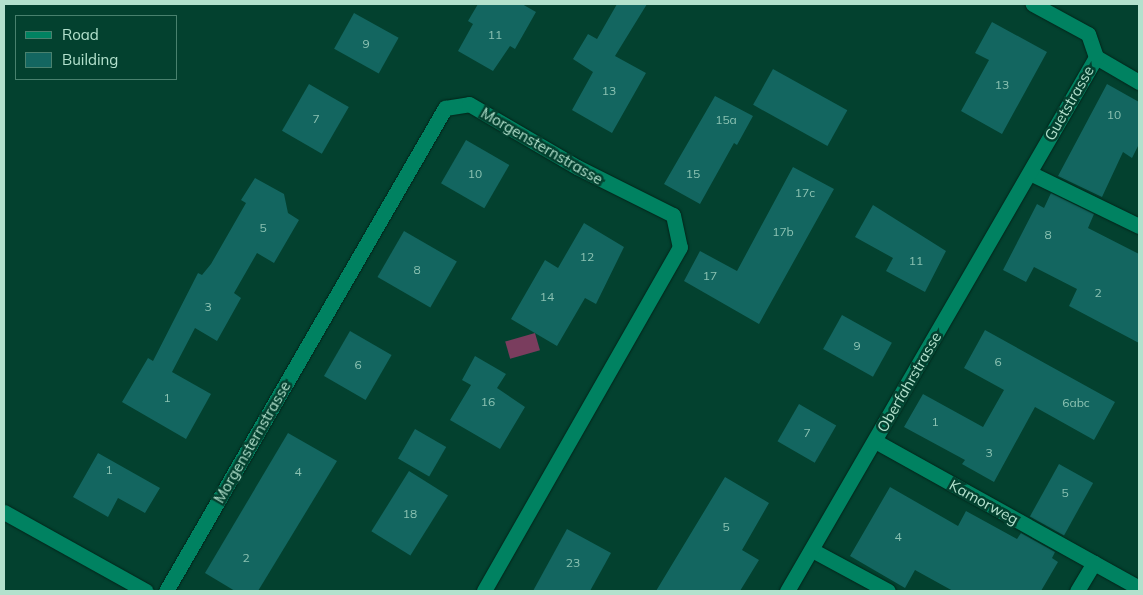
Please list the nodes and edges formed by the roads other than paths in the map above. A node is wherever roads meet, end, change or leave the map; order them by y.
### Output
1 (1033, 4) edge
2 (1096, 57) junction
3 (1139, 82) edge
4 (1030, 173) junction
5 (1139, 226) edge
6 (874, 441) junction
7 (4, 512) edge
8 (812, 550) junction
9 (1094, 563) junction
10 (1139, 588) edge
11 (146, 591) edge
12 (166, 591) edge
13 (484, 591) edge
14 (787, 591) edge
15 (888, 591) edge
16 (1077, 591) edge

1 - 2 street, Guetstrasse
2 - 3 street
2 - 4 street, Guetstrasse
4 - 5 street
4 - 6 street, Oberfahrstrasse
6 - 8 street, Oberfahrstrasse
6 - 9 street, Kamorweg
7 - 11 street
8 - 14 street, Oberfahrstrasse
8 - 15 street
9 - 10 street, Kamorweg
9 - 16 street
12 - 13 street, Morgensternstrasse

